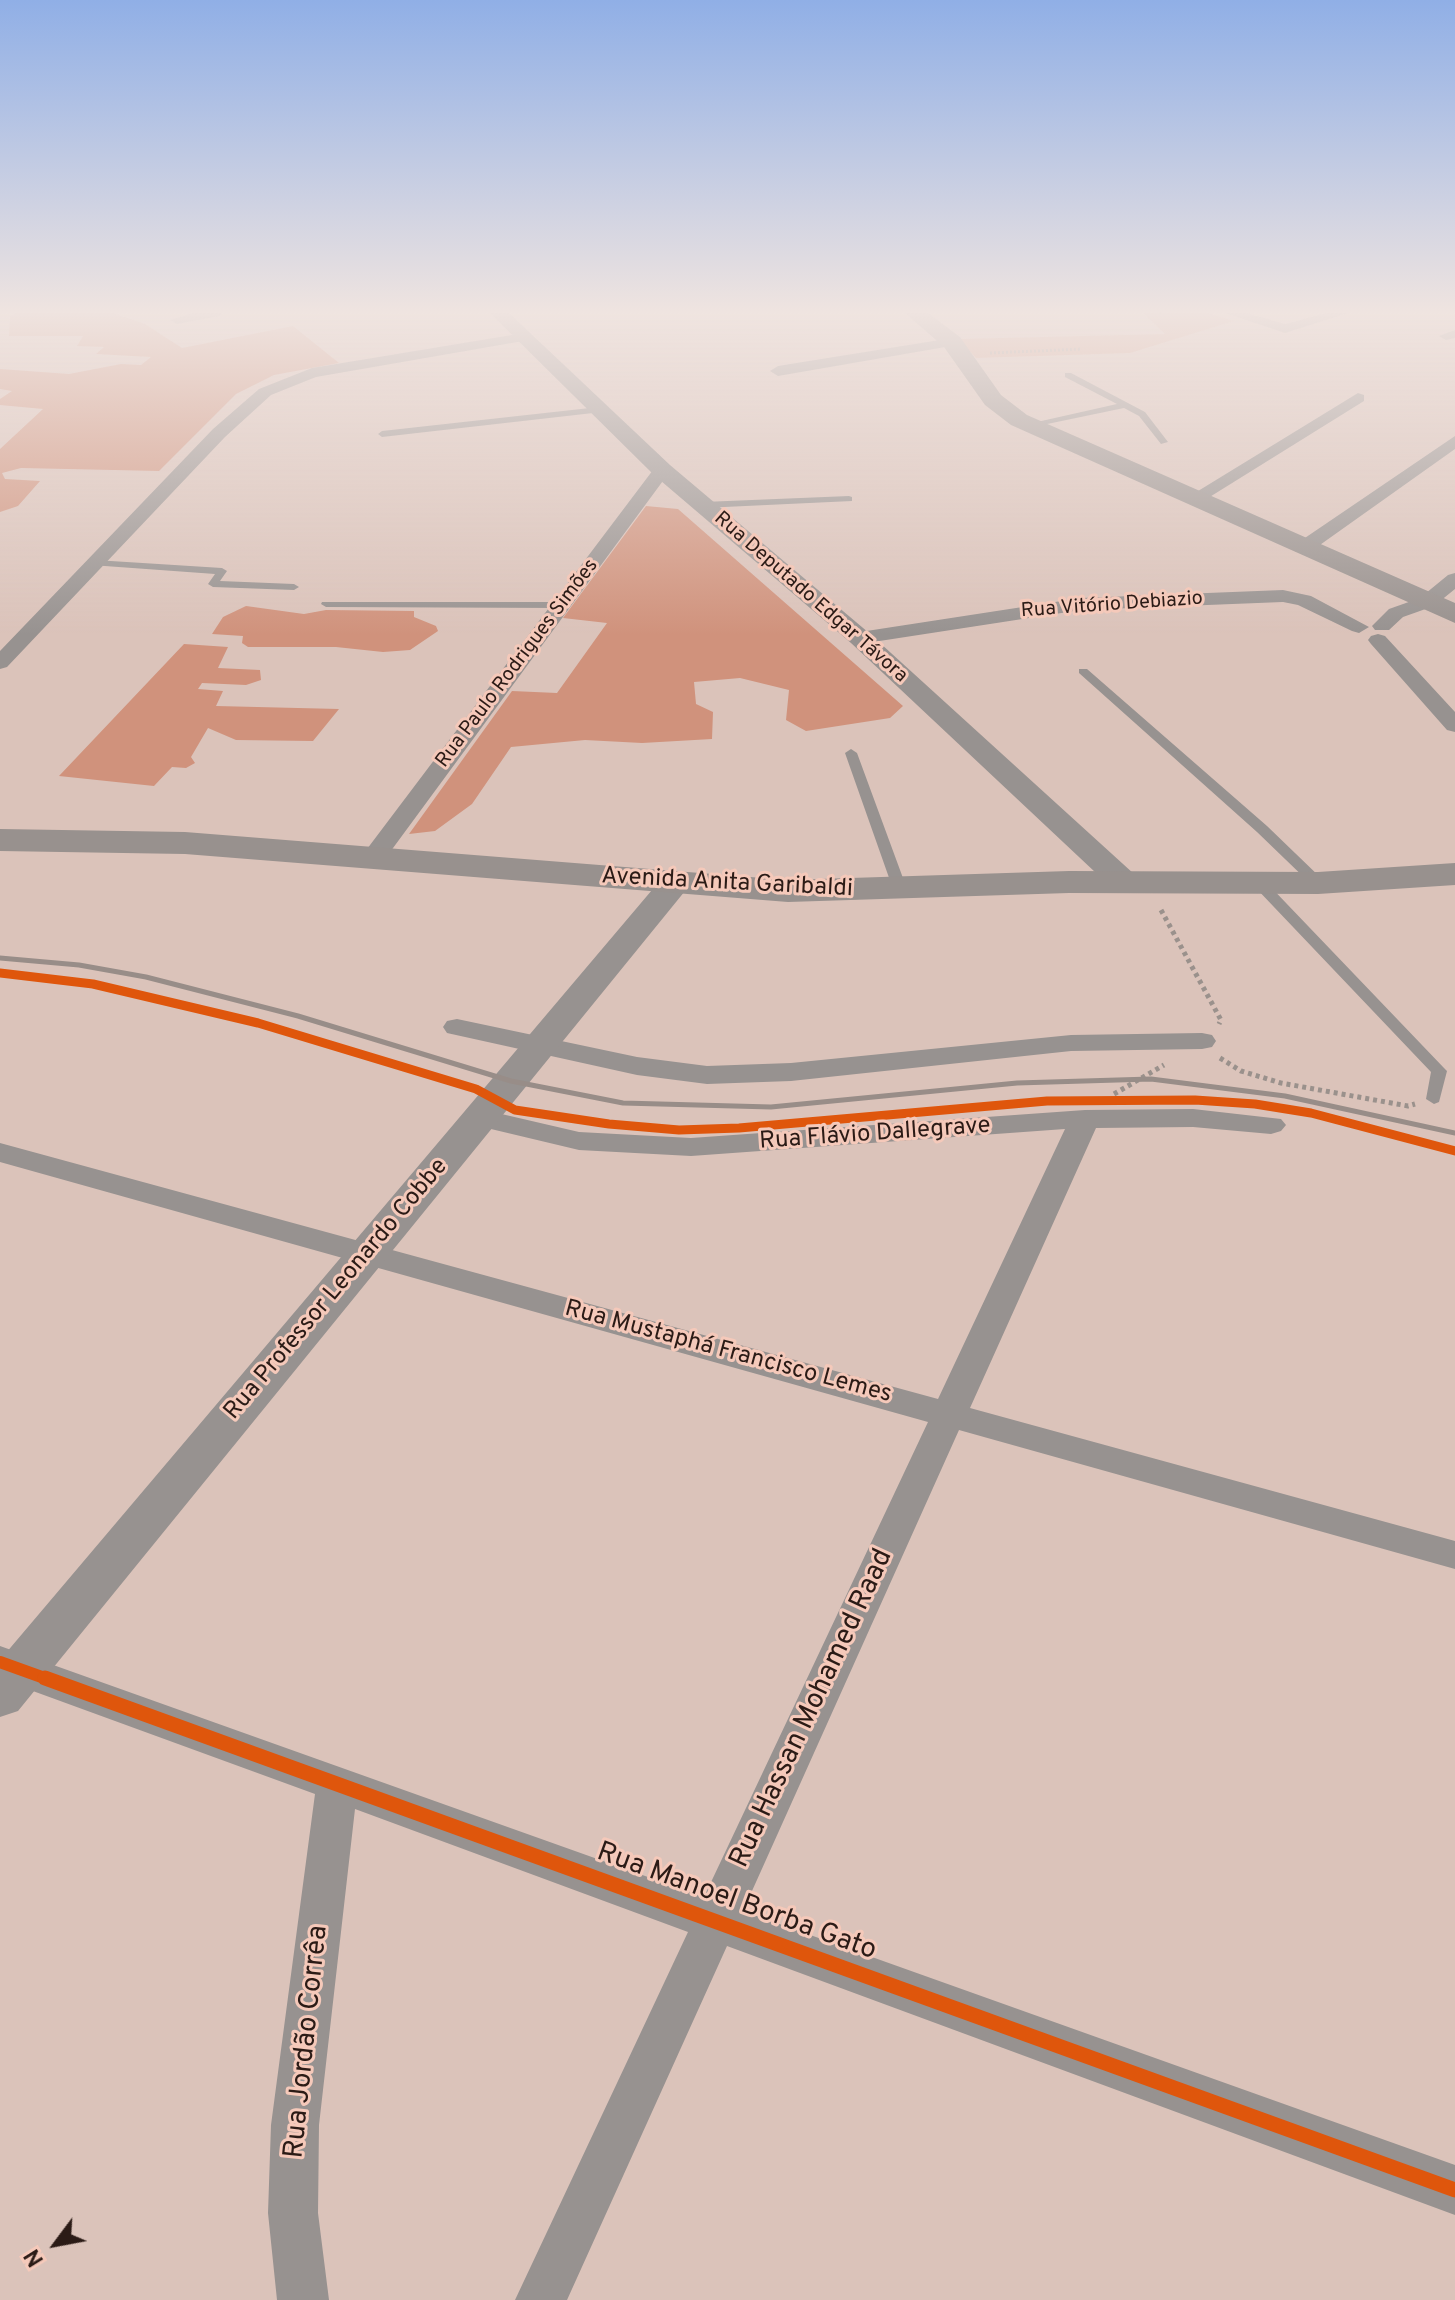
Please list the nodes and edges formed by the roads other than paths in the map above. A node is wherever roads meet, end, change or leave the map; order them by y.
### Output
1 (232, 420) edge
2 (506, 420) edge
3 (610, 420) edge
4 (1020, 420) edge
5 (1057, 420) edge
6 (1149, 420) edge
7 (1322, 420) edge
8 (1031, 426) junction
9 (382, 434) dead end
10 (1455, 441) edge
11 (1164, 442) dead end
12 (662, 470) junction
13 (849, 499) dead end
14 (1194, 499) junction
15 (703, 505) junction
16 (1303, 548) junction
17 (95, 563) junction
18 (1455, 579) edge
19 (294, 587) dead end
20 (1427, 602) junction
21 (326, 604) dead end
22 (561, 605) junction
23 (1455, 614) edge
24 (1380, 633) junction
25 (860, 638) junction
26 (0, 663) edge
27 (1083, 671) dead end
28 (1455, 725) edge
29 (851, 753) dead end
30 (0, 840) edge
31 (373, 858) junction
32 (1455, 874) edge
33 (1134, 881) junction
34 (1259, 883) junction
35 (1318, 883) junction
36 (674, 884) junction
37 (900, 889) junction
38 (457, 1027) dead end
39 (1202, 1041) road end
40 (541, 1045) junction
41 (1434, 1099) road end
42 (1094, 1109) junction
43 (480, 1118) junction
44 (1271, 1125) dead end
45 (0, 1152) edge
46 (367, 1254) junction
47 (949, 1415) junction
48 (1455, 1555) edge
49 (7, 1676) edge
50 (337, 1784) junction
51 (715, 1922) junction
52 (1455, 2190) edge
53 (303, 2300) edge
54 (541, 2300) edge

1 - 17 street
2 - 9 lane
3 - 12 street, Rua Deputado Edgar Távora
4 - 8 main road
5 - 8 lane
6 - 11 lane
7 - 14 street
8 - 14 main road
10 - 16 street
12 - 15 street, Rua Deputado Edgar Távora
12 - 22 street, Rua Paulo Rodrigues Simões
13 - 15 lane
14 - 16 main road
15 - 25 street, Rua Deputado Edgar Távora
16 - 20 main road
17 - 19 lane
17 - 26 street
18 - 20 street
20 - 23 main road
20 - 24 street
21 - 22 lane
22 - 31 street, Rua Paulo Rodrigues Simões
24 - 25 street, Rua Vitório Debiazio
24 - 28 street, Rua Vitório Debiazio
25 - 33 street, Rua Deputado Edgar Távora
27 - 35 lane
29 - 37 lane
30 - 31 main road, Avenida Anita Garibaldi
31 - 36 main road, Avenida Anita Garibaldi
32 - 35 main road, Avenida Anita Garibaldi
33 - 34 main road, Avenida Anita Garibaldi
33 - 37 main road, Avenida Anita Garibaldi
34 - 35 main road, Avenida Anita Garibaldi
34 - 41 lane
36 - 37 main road, Avenida Anita Garibaldi
36 - 40 street, Rua Professor Leonardo Cobbe
38 - 40 street
39 - 40 street
40 - 43 street, Rua Professor Leonardo Cobbe
42 - 43 street, Rua Flávio Dallegrave
42 - 44 street, Rua Flávio Dallegrave
42 - 47 street, Rua Hassan Mohamed Raad
43 - 46 street, Rua Professor Leonardo Cobbe
45 - 46 street, Rua Mustaphá Francisco Lemes
46 - 47 street, Rua Mustaphá Francisco Lemes
46 - 49 street, Rua Professor Leonardo Cobbe
47 - 48 street, Rua Mustaphá Francisco Lemes
47 - 51 street, Rua Hassan Mohamed Raad
49 - 50 street, Rua Manoel Borba Gato
50 - 51 street, Rua Manoel Borba Gato
50 - 53 street, Rua Jordão Corrêa
51 - 52 street, Rua Manoel Borba Gato
51 - 54 street, Rua Hassan Mohamed Raad

